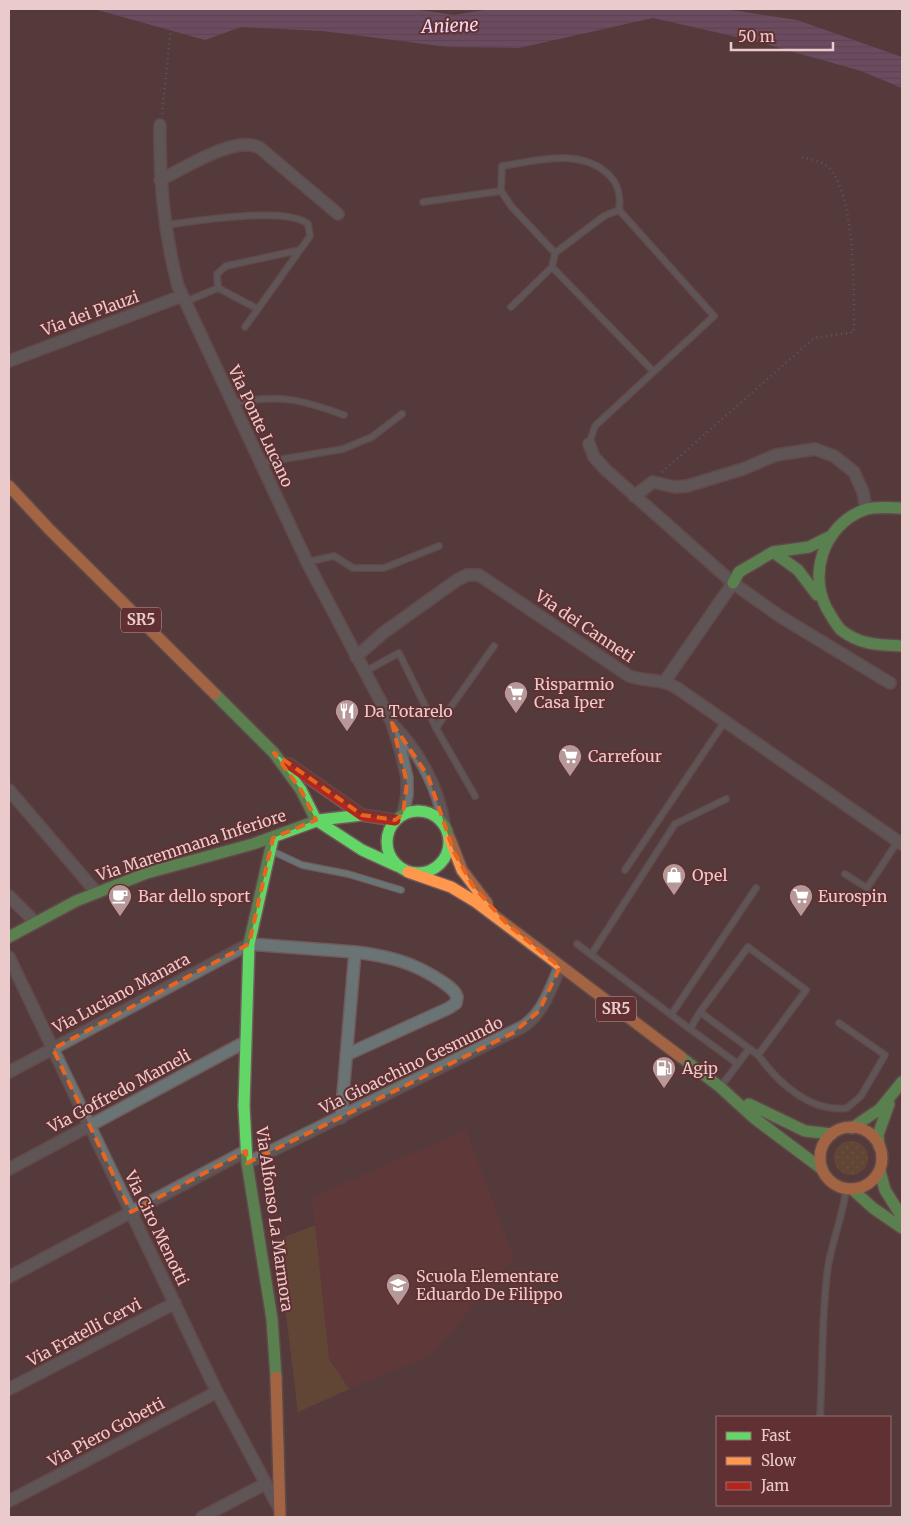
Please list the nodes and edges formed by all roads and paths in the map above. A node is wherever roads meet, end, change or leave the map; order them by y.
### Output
1 (172, 9) edge
2 (160, 125) joint
3 (801, 157) dead end
4 (160, 180) junction
5 (501, 191) junction
6 (422, 202) dead end
7 (619, 210) junction
8 (338, 214) dead end
9 (166, 225) junction
10 (300, 250) junction
11 (555, 253) junction
12 (552, 267) junction
13 (218, 288) junction
14 (183, 299) junction
15 (512, 307) dead end
16 (258, 309) junction
17 (245, 327) dead end
18 (9, 361) edge
19 (653, 371) junction
20 (232, 402) junction
21 (402, 414) dead end
22 (344, 415) dead end
23 (589, 444) joint
24 (260, 463) junction
25 (649, 484) junction
26 (9, 486) edge
27 (634, 496) junction
28 (902, 508) edge
29 (866, 509) junction
30 (829, 537) junction
31 (439, 546) dead end
32 (773, 552) junction
33 (307, 562) junction
34 (733, 583) junction
35 (824, 606) junction
36 (494, 646) dead end
37 (902, 646) edge
38 (890, 647) junction
39 (902, 652) edge
40 (356, 657) junction
41 (364, 672) junction
42 (665, 681) junction
43 (890, 683) dead end
44 (725, 721) junction
45 (392, 723) junction
46 (436, 728) junction
47 (274, 753) junction
48 (9, 790) edge
49 (475, 796) dead end
50 (726, 799) dead end
51 (362, 815) junction
52 (399, 817) junction
53 (316, 820) junction
54 (444, 824) junction
55 (449, 836) junction
56 (273, 838) junction
57 (900, 842) edge
58 (271, 850) junction
59 (397, 866) junction
60 (625, 870) dead end
61 (408, 872) junction
62 (845, 874) dead end
63 (756, 888) dead end
64 (401, 890) dead end
65 (96, 892) junction
66 (9, 896) edge
67 (35, 922) junction
68 (506, 923) junction
69 (9, 937) edge
70 (249, 944) junction
71 (577, 944) dead end
72 (355, 952) junction
73 (591, 955) junction
74 (9, 958) edge
75 (560, 967) junction
76 (700, 1012) junction
77 (671, 1015) junction
78 (839, 1023) dead end
79 (690, 1029) junction
80 (245, 1042) junction
81 (53, 1048) junction
82 (749, 1049) junction
83 (346, 1055) junction
84 (758, 1056) junction
85 (738, 1064) junction
86 (9, 1072) edge
87 (902, 1082) edge
88 (724, 1090) junction
89 (892, 1097) junction
90 (341, 1118) junction
91 (90, 1126) junction
92 (852, 1128) junction
93 (832, 1134) junction
94 (880, 1146) junction
95 (247, 1157) junction
96 (822, 1168) junction
97 (9, 1169) edge
98 (880, 1170) junction
99 (849, 1189) junction
100 (131, 1212) junction
101 (902, 1217) edge
102 (902, 1228) edge
103 (9, 1277) edge
104 (174, 1303) junction
105 (9, 1389) edge
106 (218, 1392) junction
107 (820, 1416) edge
108 (265, 1484) junction
109 (9, 1501) edge
110 (280, 1514) edge
111 (202, 1517) edge

1 - 2 path
2 - 4 street, Via Ponte Lucano
3 - 25 path
4 - 8 street
4 - 9 street, Via Ponte Lucano
5 - 6 lane
5 - 7 lane
5 - 11 lane
7 - 11 lane
7 - 19 lane
9 - 10 lane
9 - 14 street, Via Ponte Lucano
10 - 13 lane
10 - 16 lane
11 - 12 lane
12 - 15 lane
12 - 19 lane
13 - 14 lane
13 - 16 lane
14 - 18 street, Via dei Plauzi
14 - 20 street, Via Ponte Lucano
16 - 17 lane
19 - 23 lane
20 - 22 lane
20 - 24 street, Via Ponte Lucano
21 - 24 lane
23 - 27 street
24 - 33 street, Via Ponte Lucano
25 - 27 street
25 - 29 street
26 - 47 main road, SR5
27 - 34 street
28 - 29 main road
29 - 30 main road
30 - 32 main road
30 - 35 main road
31 - 33 lane
32 - 34 main road
32 - 35 main road
33 - 40 street, Via Ponte Lucano
34 - 42 street
34 - 43 street
35 - 38 main road
36 - 46 lane
37 - 38 main road
38 - 39 main road
40 - 41 street, Via Ponte Lucano
40 - 42 street, Via dei Canneti
41 - 45 street, Via Ponte Lucano
41 - 46 lane
42 - 44 street, Via dei Canneti
44 - 57 street, Via dei Canneti
44 - 60 lane
45 - 52 street, Via Ponte Lucano
45 - 54 street, Via Ponte Lucano
46 - 49 lane
47 - 51 main road
47 - 53 main road
48 - 65 street
50 - 73 lane
51 - 52 main road, Via Maremmana Inferiore
51 - 53 main road, Via Maremmana Inferiore
52 - 54 main road
52 - 59 main road
53 - 56 main road, Via Maremmana Inferiore
53 - 59 main road
54 - 55 main road
55 - 61 main road
55 - 68 main road
56 - 58 main road, Via Alfonso La Marmora
56 - 65 main road, Via Maremmana Inferiore
57 - 62 lane
58 - 64 lane
58 - 70 main road, Via Alfonso La Marmora
59 - 61 main road
61 - 68 main road
63 - 77 lane
65 - 67 main road, Via Maremmana Inferiore
66 - 67 street
67 - 69 main road, Via Maremmana Inferiore
68 - 75 main road, SR5
70 - 72 street
70 - 80 main road, Via Alfonso La Marmora
70 - 81 street, Via Luciano Manara
71 - 73 lane
72 - 83 street
72 - 83 street
73 - 77 lane
74 - 81 street, Via Ciro Menotti
75 - 88 main road, SR5
75 - 90 street, Via Gioacchino Gesmundo
76 - 79 lane
76 - 82 lane
76 - 84 lane
77 - 79 lane
78 - 84 lane
79 - 85 lane
80 - 91 street, Via Goffredo Mameli
80 - 95 main road, Via Alfonso La Marmora
81 - 86 street, Via Luciano Manara
81 - 91 street, Via Ciro Menotti
82 - 84 lane
82 - 85 lane
83 - 90 street
85 - 88 lane
87 - 89 main road
88 - 93 main road
88 - 96 main road
89 - 92 main road
89 - 94 main road
90 - 95 street, Via Gioacchino Gesmundo
91 - 97 street, Via Goffredo Mameli
91 - 100 street, Via Ciro Menotti
92 - 93 main road
92 - 94 main road
93 - 96 main road
94 - 98 main road
95 - 100 street, Via Gioacchino Gesmundo
95 - 110 main road, Via Alfonso La Marmora
96 - 99 main road
98 - 99 main road
98 - 101 main road
99 - 102 main road
99 - 107 lane
100 - 103 street, Via Gioacchino Gesmundo
100 - 104 street, Via Ciro Menotti
104 - 105 street, Via Fratelli Cervi
104 - 106 street, Via Ciro Menotti
106 - 108 street, Via Ciro Menotti
106 - 109 street, Via Piero Gobetti
108 - 110 street, Via Ciro Menotti
108 - 111 street

